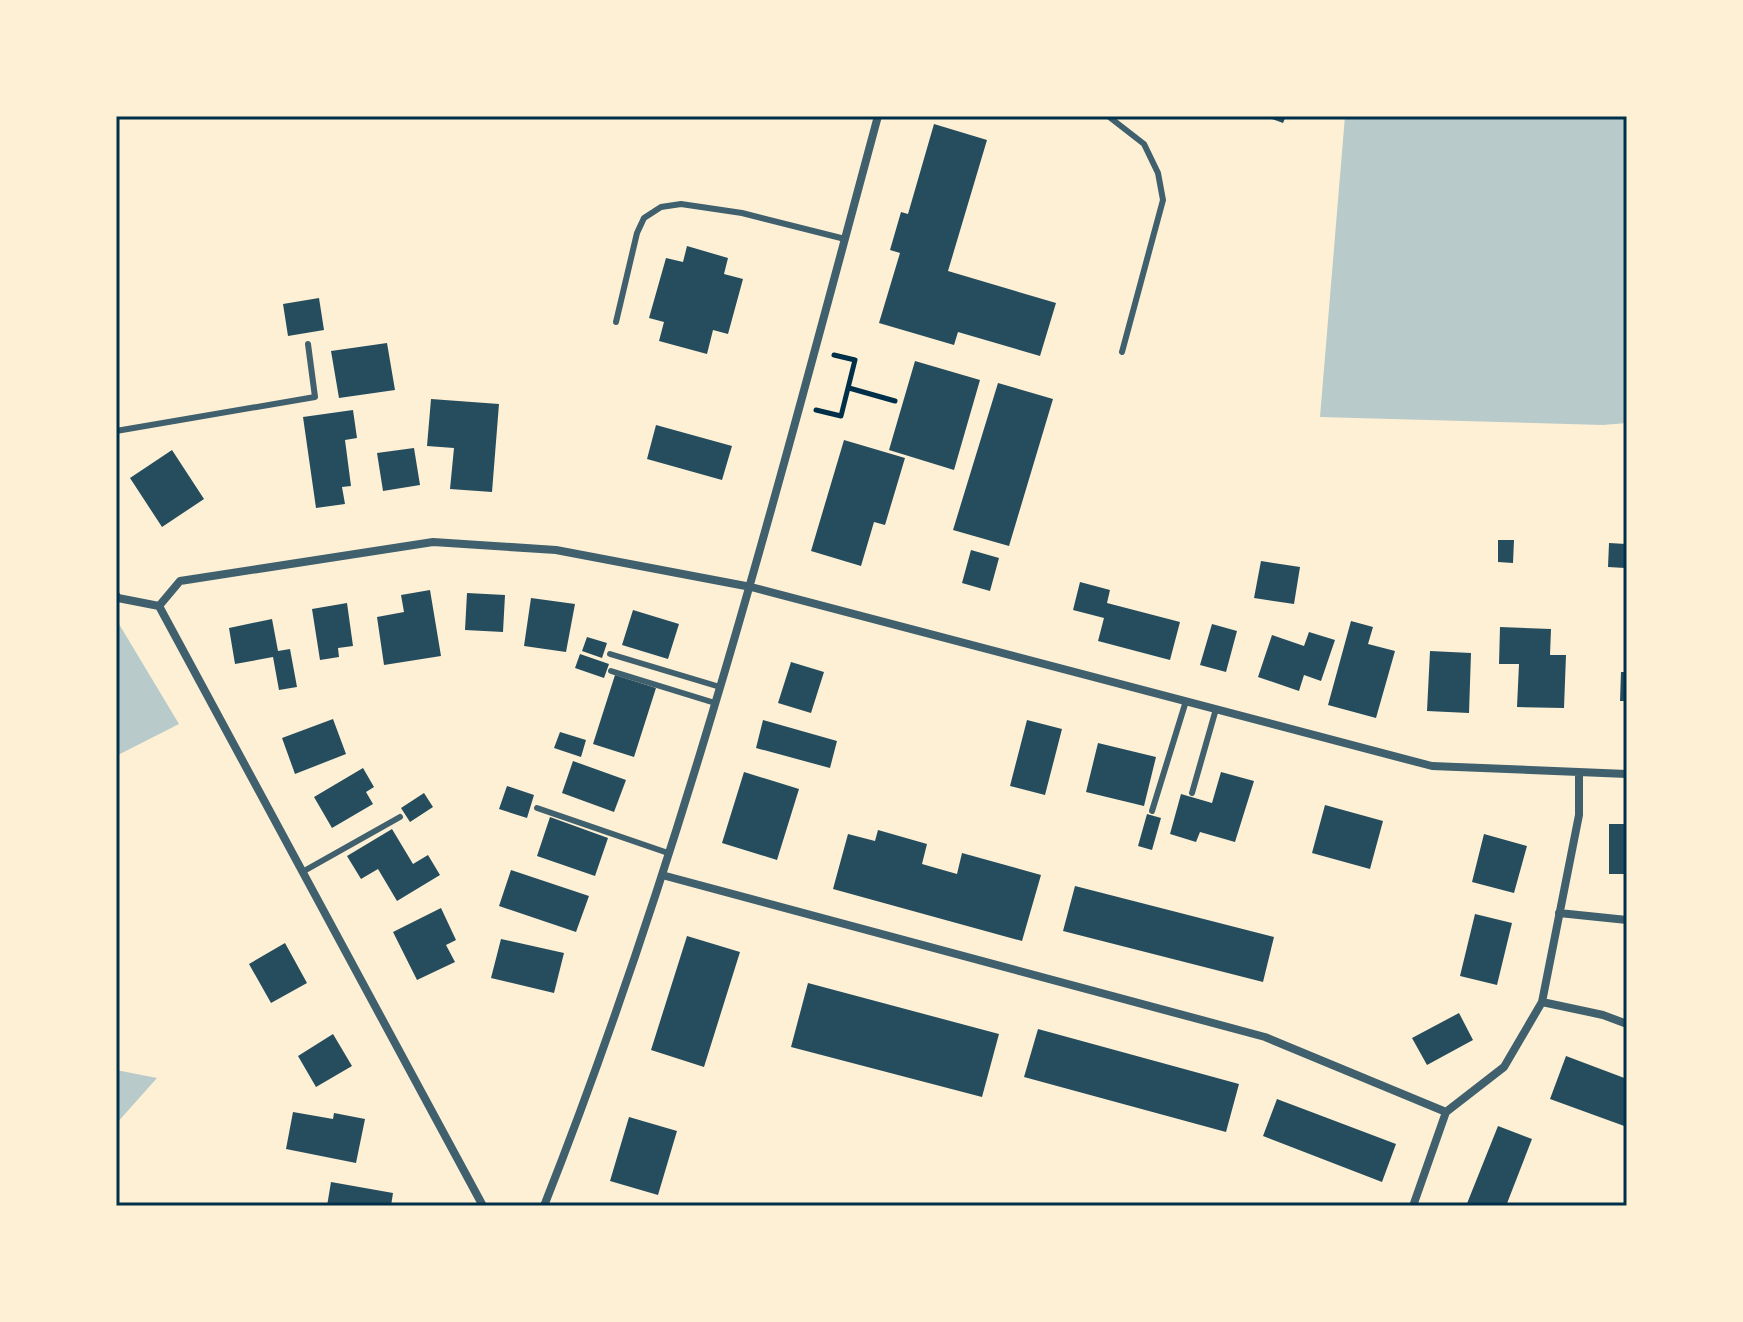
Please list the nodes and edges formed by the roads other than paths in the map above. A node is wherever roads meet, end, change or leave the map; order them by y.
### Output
1 (878, 116) edge
2 (1108, 116) edge
3 (845, 239) junction
4 (616, 322) dead end
5 (308, 344) dead end
6 (1122, 352) dead end
7 (116, 431) edge
8 (751, 587) junction
9 (116, 595) edge
10 (159, 606) junction
11 (610, 654) dead end
12 (611, 671) dead end
13 (720, 687) junction
14 (1186, 701) junction
15 (715, 703) junction
16 (1216, 709) junction
17 (1579, 773) junction
18 (1627, 774) edge
19 (1192, 793) dead end
20 (537, 808) dead end
21 (1152, 811) dead end
22 (400, 817) dead end
23 (668, 853) junction
24 (304, 871) junction
25 (662, 875) junction
26 (1559, 913) junction
27 (1627, 920) edge
28 (1542, 1002) junction
29 (1627, 1024) edge
30 (1446, 1112) junction
31 (483, 1206) edge
32 (544, 1206) edge
33 (1413, 1206) edge

1 - 3 street
2 - 6 lane
3 - 4 lane
3 - 8 street
5 - 7 lane
8 - 10 street
8 - 13 street
8 - 14 street
9 - 10 street
10 - 24 street
11 - 13 lane
12 - 15 lane
13 - 15 street
14 - 16 street
14 - 21 lane
15 - 23 street
16 - 17 street
16 - 19 lane
17 - 18 street
17 - 26 street
20 - 23 lane
22 - 24 lane
23 - 25 street
24 - 31 street
25 - 30 street
25 - 32 street
26 - 27 street
26 - 28 street
28 - 29 street
28 - 30 street
30 - 33 street

